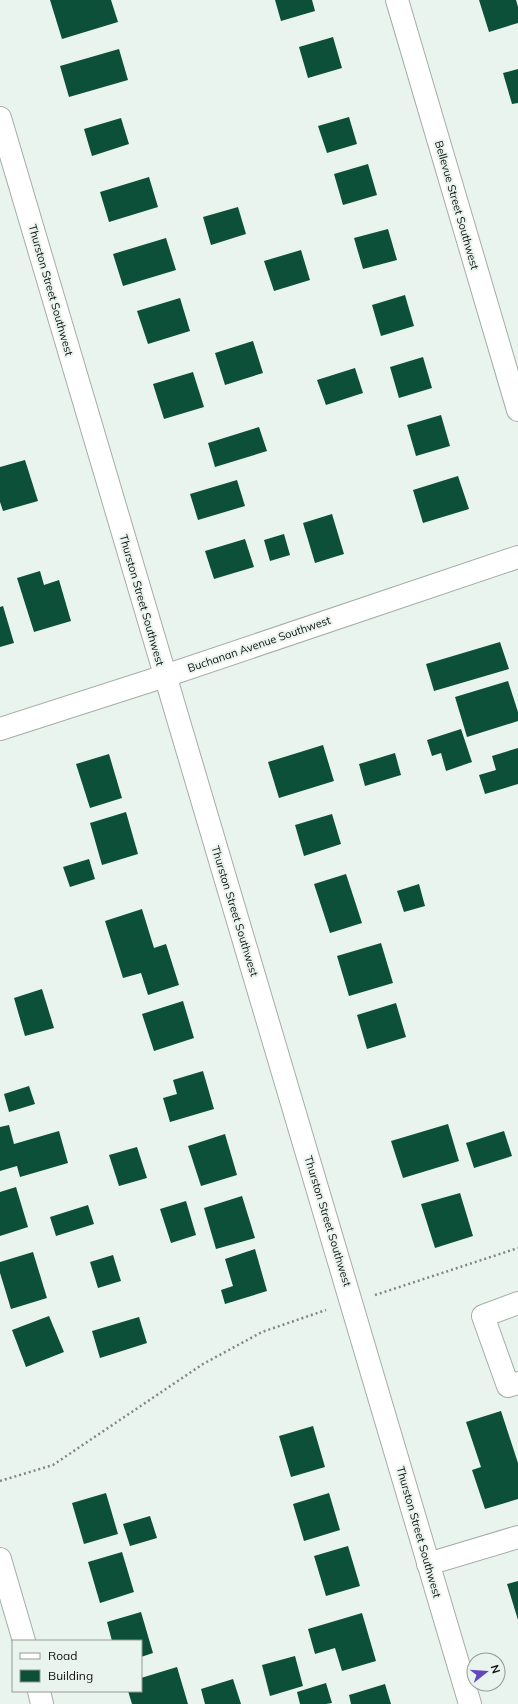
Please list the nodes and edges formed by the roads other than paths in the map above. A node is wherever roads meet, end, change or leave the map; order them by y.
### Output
1 (397, 0) edge
2 (0, 118) edge
3 (518, 410) edge
4 (518, 557) edge
5 (164, 676) junction
6 (0, 729) edge
7 (518, 1302) edge
8 (518, 1383) edge
9 (518, 1537) edge
10 (0, 1559) edge
11 (428, 1564) junction
12 (24, 1640) edge
13 (39, 1692) edge
14 (42, 1704) edge
15 (470, 1704) edge

1 - 3 street, Bellevue Street Southwest
2 - 5 street, Thurston Street Southwest
4 - 5 street, Buchanan Avenue Southwest
5 - 6 street, Buchanan Avenue Southwest
5 - 11 street, Thurston Street Southwest
7 - 8 street
9 - 11 street
10 - 12 street
11 - 15 street, Thurston Street Southwest
13 - 14 street

